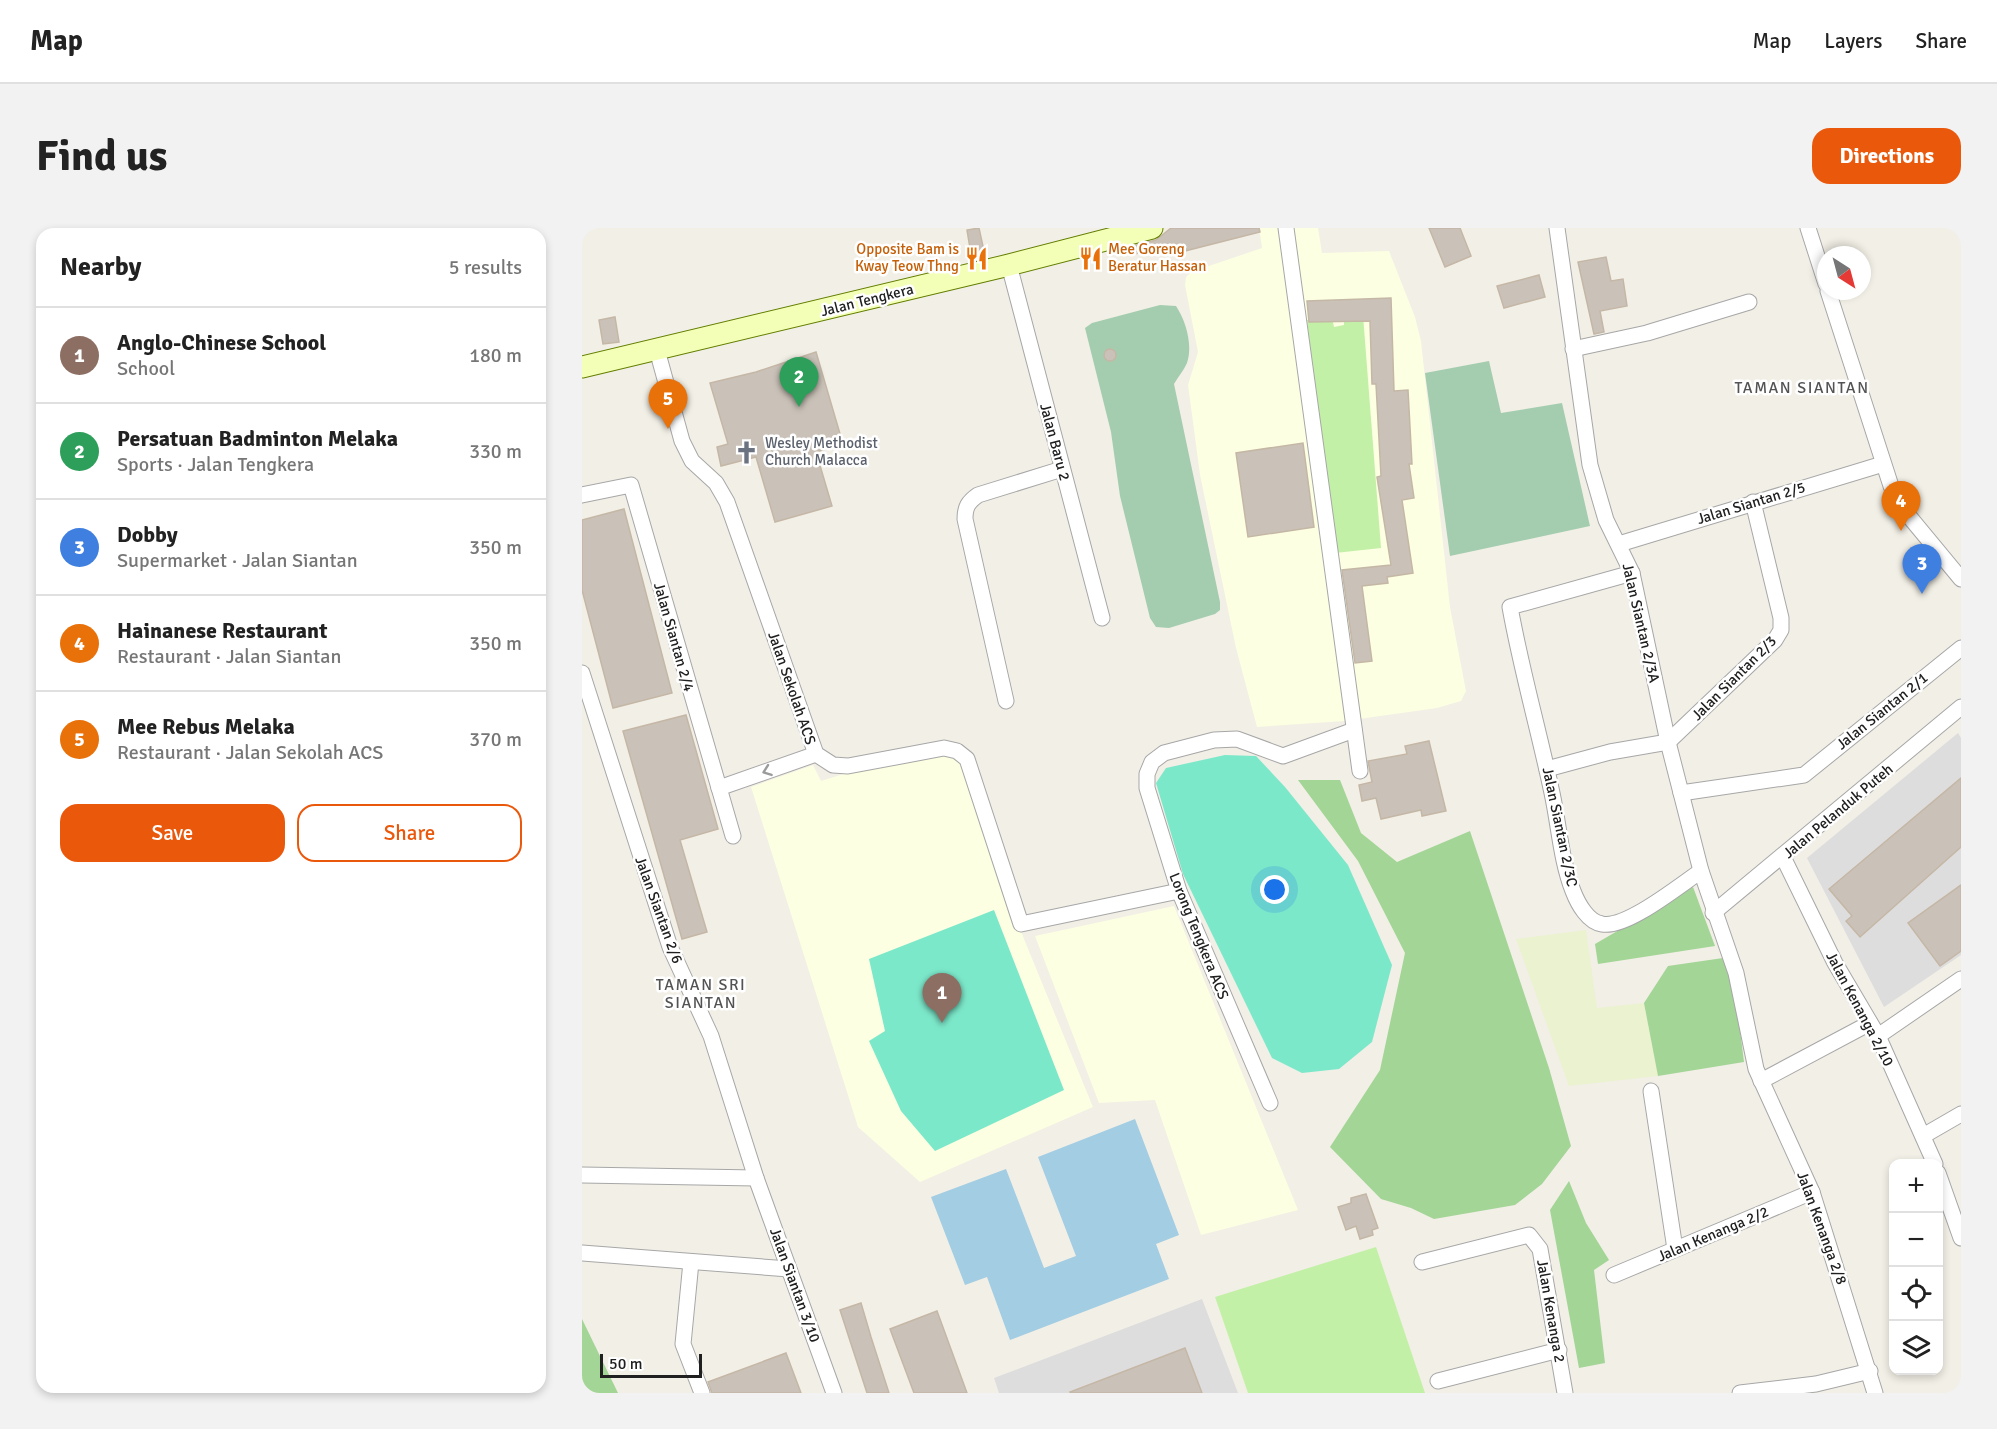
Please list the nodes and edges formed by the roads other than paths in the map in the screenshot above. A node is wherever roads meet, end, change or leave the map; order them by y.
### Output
1 (1152, 228) edge
2 (1286, 228) edge
3 (1557, 228) edge
4 (1808, 228) edge
5 (1110, 233) edge
6 (1817, 256) edge
7 (1009, 265) junction
8 (1831, 300) edge
9 (1749, 302) dead end
10 (657, 350) junction
11 (1573, 350) junction
12 (582, 367) edge
13 (1883, 464) junction
14 (1062, 469) junction
15 (582, 495) edge
16 (1753, 502) junction
17 (1619, 544) junction
18 (1632, 573) junction
19 (1961, 579) edge
20 (1102, 618) dead end
21 (1961, 648) edge
22 (582, 673) edge
23 (1006, 701) dead end
24 (1961, 706) edge
25 (1354, 730) junction
26 (1668, 742) junction
27 (816, 754) junction
28 (1547, 769) junction
29 (1360, 771) dead end
30 (719, 789) junction
31 (1681, 793) junction
32 (733, 836) dead end
33 (1783, 857) junction
34 (1701, 871) junction
35 (1179, 891) junction
36 (1713, 913) junction
37 (1961, 980) edge
38 (1870, 1023) junction
39 (1878, 1036) junction
40 (1759, 1075) junction
41 (1651, 1091) dead end
42 (1270, 1103) dead end
43 (1961, 1114) edge
44 (1923, 1136) junction
45 (1933, 1159) edge
46 (582, 1175) edge
47 (756, 1178) junction
48 (1943, 1187) edge
49 (1812, 1192) junction
50 (1961, 1238) edge
51 (1675, 1250) junction
52 (582, 1253) edge
53 (692, 1262) junction
54 (1422, 1262) dead end
55 (789, 1269) junction
56 (1614, 1275) dead end
57 (1559, 1350) junction
58 (1870, 1371) junction
59 (1438, 1381) dead end
60 (702, 1393) edge
61 (834, 1393) edge
62 (1565, 1393) edge
63 (1748, 1393) edge
64 (1875, 1393) edge

1 - 5 main road, Jalan Tengkera
2 - 25 street
3 - 11 street, Jalan Siantan 2/3A
4 - 6 street
5 - 7 main road, Jalan Tengkera
7 - 10 main road, Jalan Tengkera
7 - 14 street, Jalan Baru 2
8 - 13 street
9 - 11 street
10 - 12 main road, Jalan Tengkera
10 - 27 street, Jalan Sekolah ACS
11 - 17 street, Jalan Siantan 2/3A
13 - 16 street, Jalan Siantan 2/5
13 - 19 street
14 - 20 street, Jalan Baru 2
14 - 23 street
15 - 30 street, Jalan Siantan 2/4
16 - 17 street, Jalan Siantan 2/5
16 - 26 street, Jalan Siantan 2/3
17 - 18 street, Jalan Siantan 2/3A
18 - 26 street, Jalan Siantan 2/3A
18 - 28 street, Jalan Siantan 2/3C
21 - 31 street, Jalan Siantan 2/1
22 - 47 street, Jalan Siantan 2/6
24 - 33 street, Jalan Pelanduk Puteh
25 - 29 street
25 - 35 street, Lorong Tengkera ACS
26 - 28 street
26 - 31 street, Jalan Siantan 2/3A
27 -> 30 street
27 - 35 street, Jalan Sekolah ACS
28 - 34 street, Jalan Siantan 2/3C
30 - 32 street, Jalan Siantan 2/4
31 - 34 street, Jalan Siantan 2/3A
33 - 36 street, Jalan Pelanduk Puteh
33 - 38 street, Jalan Kenanga 2/10
34 - 36 street, Jalan Siantan 2/3A
35 - 42 street, Lorong Tengkera ACS
36 - 40 street, Jalan Kenanga 2/8
37 - 39 street
38 - 39 street, Jalan Kenanga 2/10
38 - 40 street
39 - 44 street, Jalan Kenanga 2/10
40 - 49 street, Jalan Kenanga 2/8
41 - 51 street
43 - 44 street
44 - 45 street, Jalan Kenanga 2/10
46 - 47 street
47 - 55 street, Jalan Siantan 3/10
48 - 50 street
49 - 51 street, Jalan Kenanga 2/2
49 - 58 street, Jalan Kenanga 2/8
51 - 56 street, Jalan Kenanga 2/2
52 - 53 street
53 - 55 street
53 - 60 street
54 - 57 street, Jalan Kenanga 2
55 - 61 street, Jalan Siantan 3/10
57 - 59 street
57 - 62 street, Jalan Kenanga 2
58 - 63 street
58 - 64 street, Jalan Kenanga 2/8

